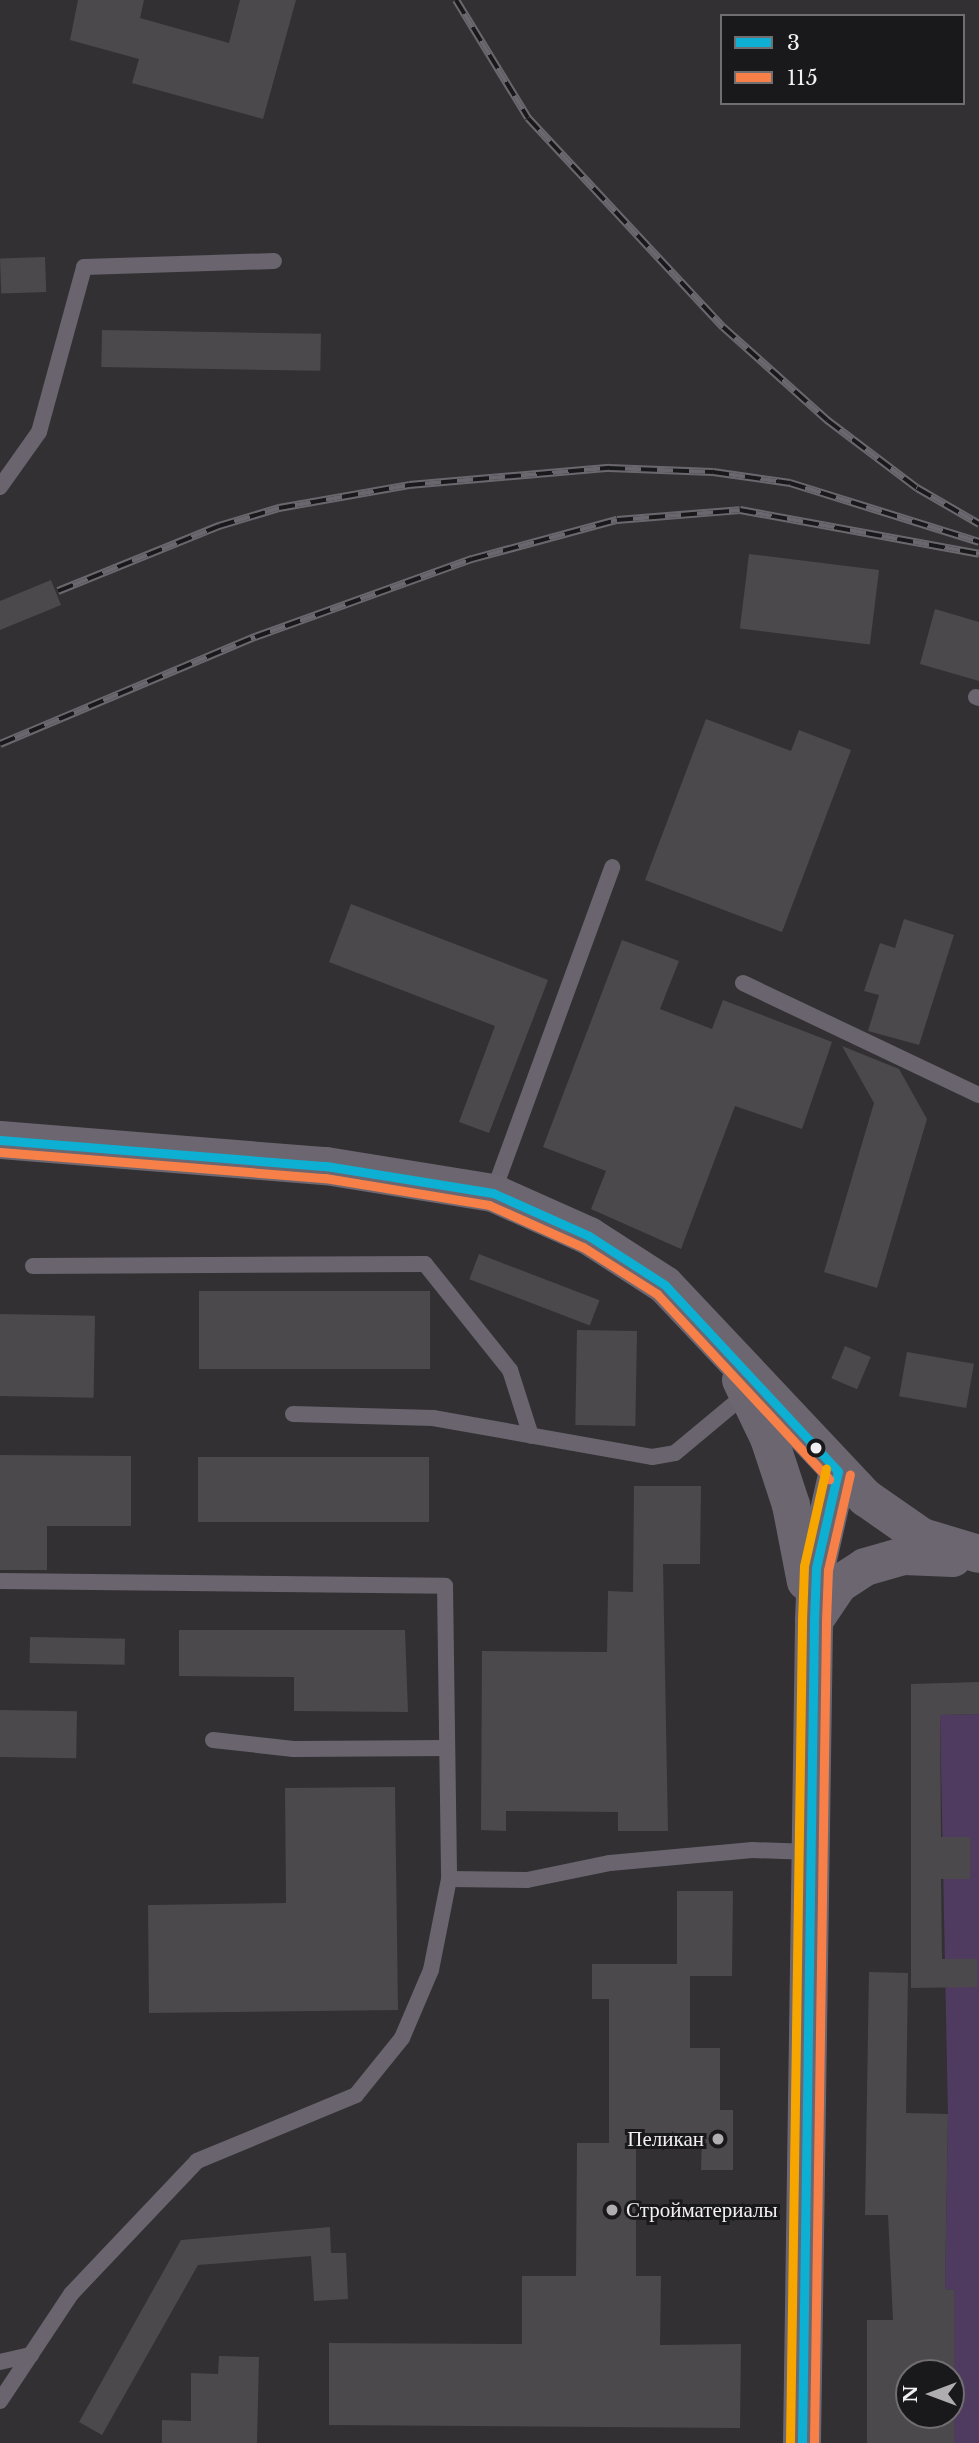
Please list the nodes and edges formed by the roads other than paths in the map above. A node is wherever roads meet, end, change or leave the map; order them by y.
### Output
1 (274, 261) dead end
2 (0, 487) edge
3 (612, 867) dead end
4 (743, 983) dead end
5 (979, 1095) edge
6 (0, 1140) edge
7 (493, 1194) junction
8 (33, 1266) dead end
9 (724, 1344) junction
10 (747, 1393) junction
11 (293, 1414) dead end
12 (531, 1436) junction
13 (838, 1471) junction
14 (973, 1548) edge
15 (0, 1581) edge
16 (814, 1621) junction
17 (213, 1740) dead end
18 (447, 1748) junction
19 (811, 1852) junction
20 (449, 1879) junction
21 (31, 2355) junction
22 (0, 2362) edge
23 (0, 2401) edge
24 (802, 2443) edge

1 - 2 lane
3 - 7 lane
4 - 5 lane
6 - 7 street
7 - 9 street
8 - 12 lane
9 - 10 street
9 - 13 street
10 - 12 lane
10 - 16 street
11 - 12 lane
13 - 14 street
13 - 16 street
14 - 16 street
15 - 18 lane
16 - 19 street
17 - 18 lane
18 - 20 lane
19 - 20 lane
19 - 24 street
20 - 21 lane
21 - 22 lane
21 - 23 lane

